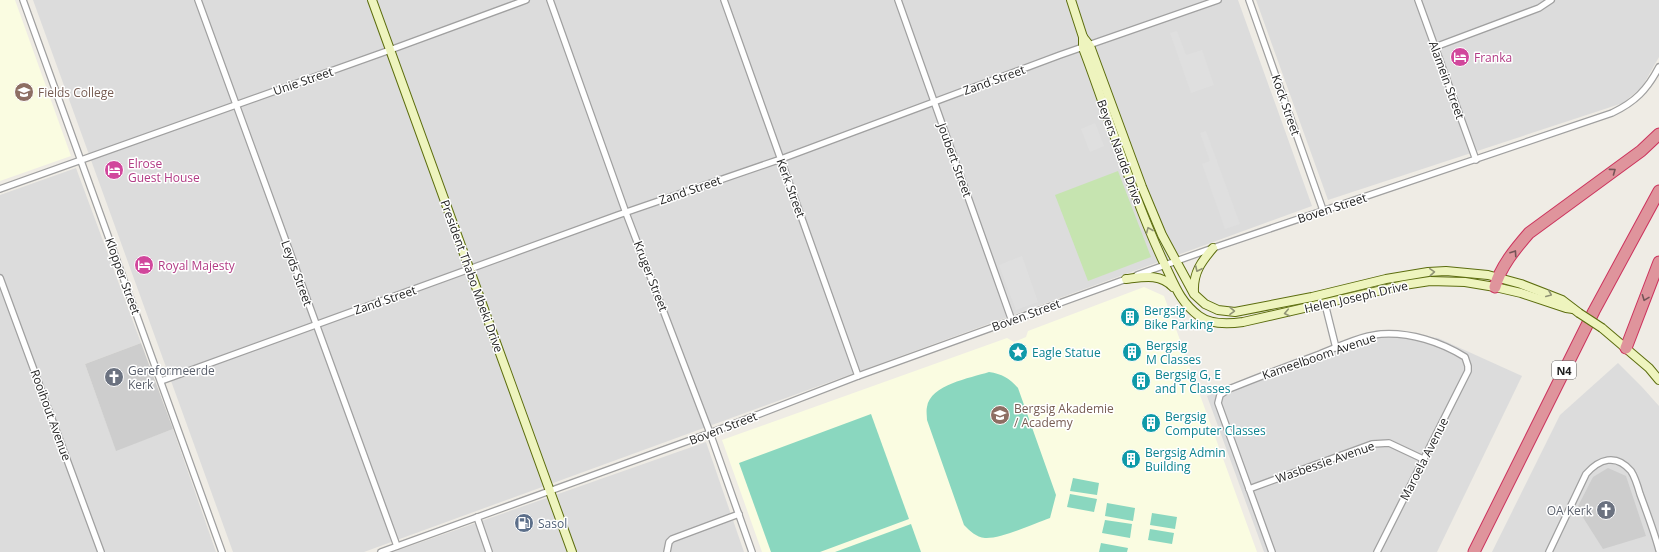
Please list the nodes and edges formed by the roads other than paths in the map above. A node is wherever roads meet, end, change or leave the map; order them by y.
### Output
1 (23, 0) edge
2 (198, 0) edge
3 (372, 0) edge
4 (526, 0) edge
5 (550, 0) edge
6 (724, 0) edge
7 (898, 0) edge
8 (1071, 0) edge
9 (1218, 0) edge
10 (1249, 0) edge
11 (1418, 0) edge
12 (1551, 0) edge
13 (1086, 47) junction
14 (1435, 47) junction
15 (390, 50) junction
16 (1659, 67) edge
17 (933, 102) junction
18 (236, 104) junction
19 (1659, 134) edge
20 (781, 159) junction
21 (80, 160) junction
22 (1476, 160) junction
23 (0, 189) edge
24 (1659, 191) edge
25 (1323, 210) junction
26 (626, 212) junction
27 (1212, 248) junction
28 (1176, 261) junction
29 (1659, 262) edge
30 (1165, 265) junction
31 (470, 270) junction
32 (0, 279) edge
33 (1126, 279) junction
34 (1496, 282) junction
35 (1176, 291) junction
36 (1194, 294) junction
37 (1312, 297) junction
38 (1325, 304) junction
39 (1012, 321) junction
40 (315, 324) junction
41 (1336, 348) junction
42 (1626, 348) junction
43 (1468, 366) joint
44 (858, 376) junction
45 (1659, 380) edge
46 (161, 381) junction
47 (710, 433) junction
48 (1423, 459) junction
49 (1249, 489) junction
50 (550, 491) junction
51 (739, 514) junction
52 (477, 517) junction
53 (399, 546) junction
54 (1659, 550) edge
55 (101, 552) edge
56 (222, 552) edge
57 (381, 552) edge
58 (404, 552) edge
59 (489, 552) edge
60 (572, 552) edge
61 (667, 552) edge
62 (752, 552) edge
63 (1272, 552) edge
64 (1377, 552) edge
65 (1474, 552) edge
66 (1548, 552) edge

1 - 21 street, Klopper Street
2 - 18 street, Leyds Street
3 - 15 street, President Thabo Mbeki Drive
4 - 15 street, Unie Street
5 - 26 street, Kruger Street
6 - 20 street, Kerk Street
7 - 17 street, Joubert Street
8 - 13 street, Beyers Naude Drive
9 - 13 street, Zand Street
10 - 25 street, Kock Street
11 - 14 street, Alamein Street
12 - 14 street
13 - 17 street, Zand Street
13 - 28 street, Beyers Naude Drive
30 -> 13 street, Beyers Naude Drive
14 - 22 street, Alamein Street
15 - 18 street, Unie Street
15 - 31 street, President Thabo Mbeki Drive
16 - 22 street, Boven Street
17 - 20 street, Zand Street
17 - 39 street, Joubert Street
18 - 21 street, Unie Street
18 - 40 street, Leyds Street
34 -> 19 highway
20 - 26 street, Zand Street
20 - 44 street, Kerk Street
21 - 23 street, Unie Street
21 - 46 street, Klopper Street
22 - 25 street, Boven Street
24 - 65 highway, N4
25 - 27 street, Boven Street
26 - 31 street, Zand Street
26 - 47 street, Kruger Street
27 - 28 street, Boven Street
27 -> 36 street
28 - 30 street, Boven Street
28 - 36 street, Helen Joseph Drive
29 -> 42 highway
30 - 33 street, Boven Street
30 - 35 street, Helen Joseph Drive
31 - 40 street, Zand Street
31 - 50 street, President Thabo Mbeki Drive
32 - 55 street, Rooihout Avenue
33 - 35 street
33 - 39 street, Boven Street
37 -> 34 street, Helen Joseph Drive
34 - 38 street, Helen Joseph Drive
34 - 42 street, Helen Joseph Drive, bridge
38 -> 35 street, Helen Joseph Drive
36 -> 37 street, Helen Joseph Drive
37 - 38 street
38 - 41 street
39 - 44 street, Boven Street
40 - 46 street, Zand Street
40 - 53 street, Leyds Street
41 - 43 street, Kameelboom Avenue
41 - 49 street, Kameelboom Avenue
42 - 45 street, Helen Joseph Drive
43 - 48 street, Maroela Avenue
44 - 47 street, Boven Street
46 - 56 street, Klopper Street
47 - 50 street, Boven Street
47 - 51 street, Kruger Street
48 - 49 street, Wasbessie Avenue
48 - 64 street, Maroela Avenue
49 - 63 street
50 - 52 street, Boven Street
50 - 60 street, President Thabo Mbeki Drive
51 - 61 street
51 - 62 street, Kruger Street
52 - 53 street, Boven Street
52 - 59 street
53 - 57 street, Boven Street
53 - 58 street, Leyds Street
54 - 66 street

